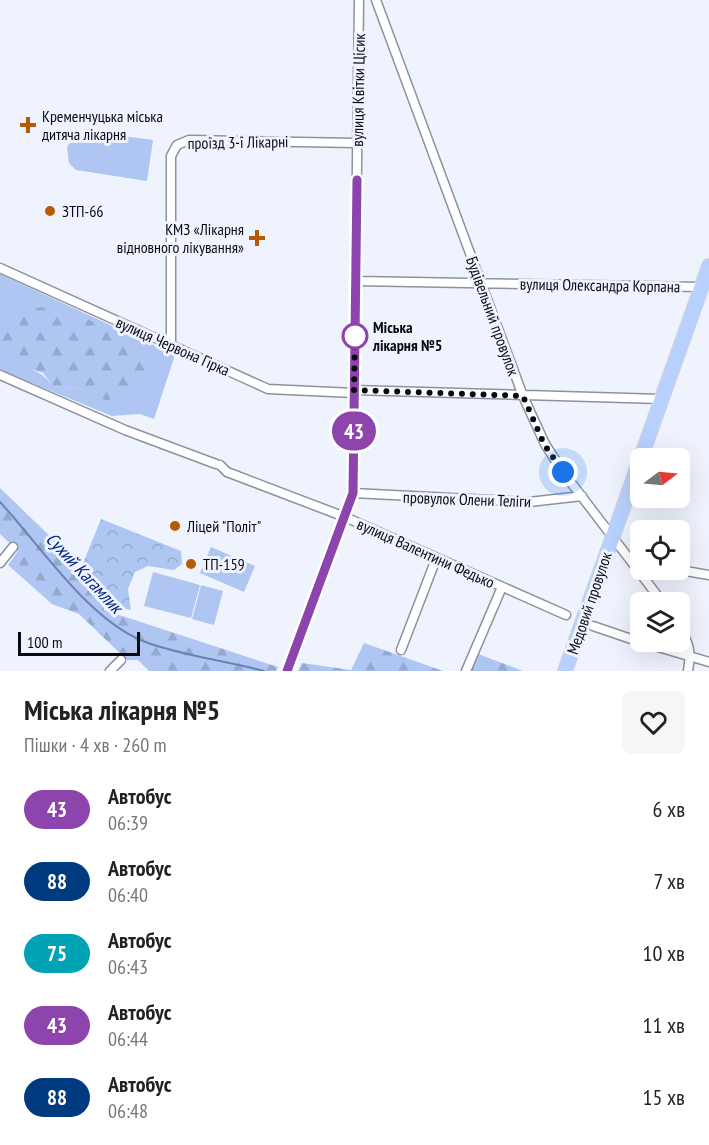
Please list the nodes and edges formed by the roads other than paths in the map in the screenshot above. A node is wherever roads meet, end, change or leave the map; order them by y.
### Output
1 (359, 0) edge
2 (376, 0) edge
3 (357, 142) junction
4 (709, 266) edge
5 (0, 268) edge
6 (356, 281) junction
7 (481, 283) junction
8 (701, 287) junction
9 (171, 345) junction
10 (0, 375) edge
11 (354, 391) junction
12 (523, 396) junction
13 (661, 399) junction
14 (353, 493) junction
15 (582, 496) junction
16 (345, 517) junction
17 (612, 536) junction
18 (13, 547) dead end
19 (630, 556) edge
20 (436, 559) junction
21 (0, 563) edge
22 (690, 572) edge
23 (709, 575) edge
24 (502, 587) junction
25 (566, 615) dead end
26 (593, 626) dead end
27 (630, 638) edge
28 (401, 650) dead end
29 (672, 652) edge
30 (690, 652) edge
31 (690, 658) junction
32 (121, 660) dead end
33 (709, 662) edge
34 (110, 671) edge
35 (287, 671) edge
36 (466, 671) edge
37 (565, 671) edge
38 (688, 671) edge

1 - 3 street, вулиця Квітки Цісик
2 - 7 street, Будівельний провулок
3 - 6 street, вулиця Квітки Цісик
3 - 9 street, проїзд 3-ї Лікарні
4 - 8 main road, Медовий провулок
5 - 9 street, вулиця Червона Гірка
6 - 7 street, вулиця Олександра Корпана
6 - 11 street, вулиця Квітки Цісик
7 - 8 street, вулиця Олександра Корпана
7 - 12 street, Будівельний провулок
8 - 13 main road, Медовий провулок
9 - 11 street, вулиця Червона Гірка
10 - 16 street, вулиця Валентини Федько
11 - 12 street, вулиця Червона Гірка
11 - 14 street, вулиця Квітки Цісик
12 - 13 street, вулиця Червона Гірка
12 - 15 street, Будівельний провулок
13 - 17 main road, Медовий провулок
14 - 15 street, провулок Олени Теліги
14 - 16 street, вулиця Квітки Цісик
15 - 17 street, Будівельний провулок
16 - 20 street, вулиця Валентини Федько
16 - 35 street, вулиця Квітки Цісик
17 - 19 street, Будівельний провулок
17 - 37 main road, Медовий провулок
18 - 21 street
20 - 24 street, вулиця Валентини Федько
20 - 28 street
22 - 23 street
24 - 25 street, вулиця Валентини Федько
24 - 36 street
26 - 27 street
29 - 31 street
30 - 31 street
31 - 33 street
31 - 38 street
32 - 34 street

